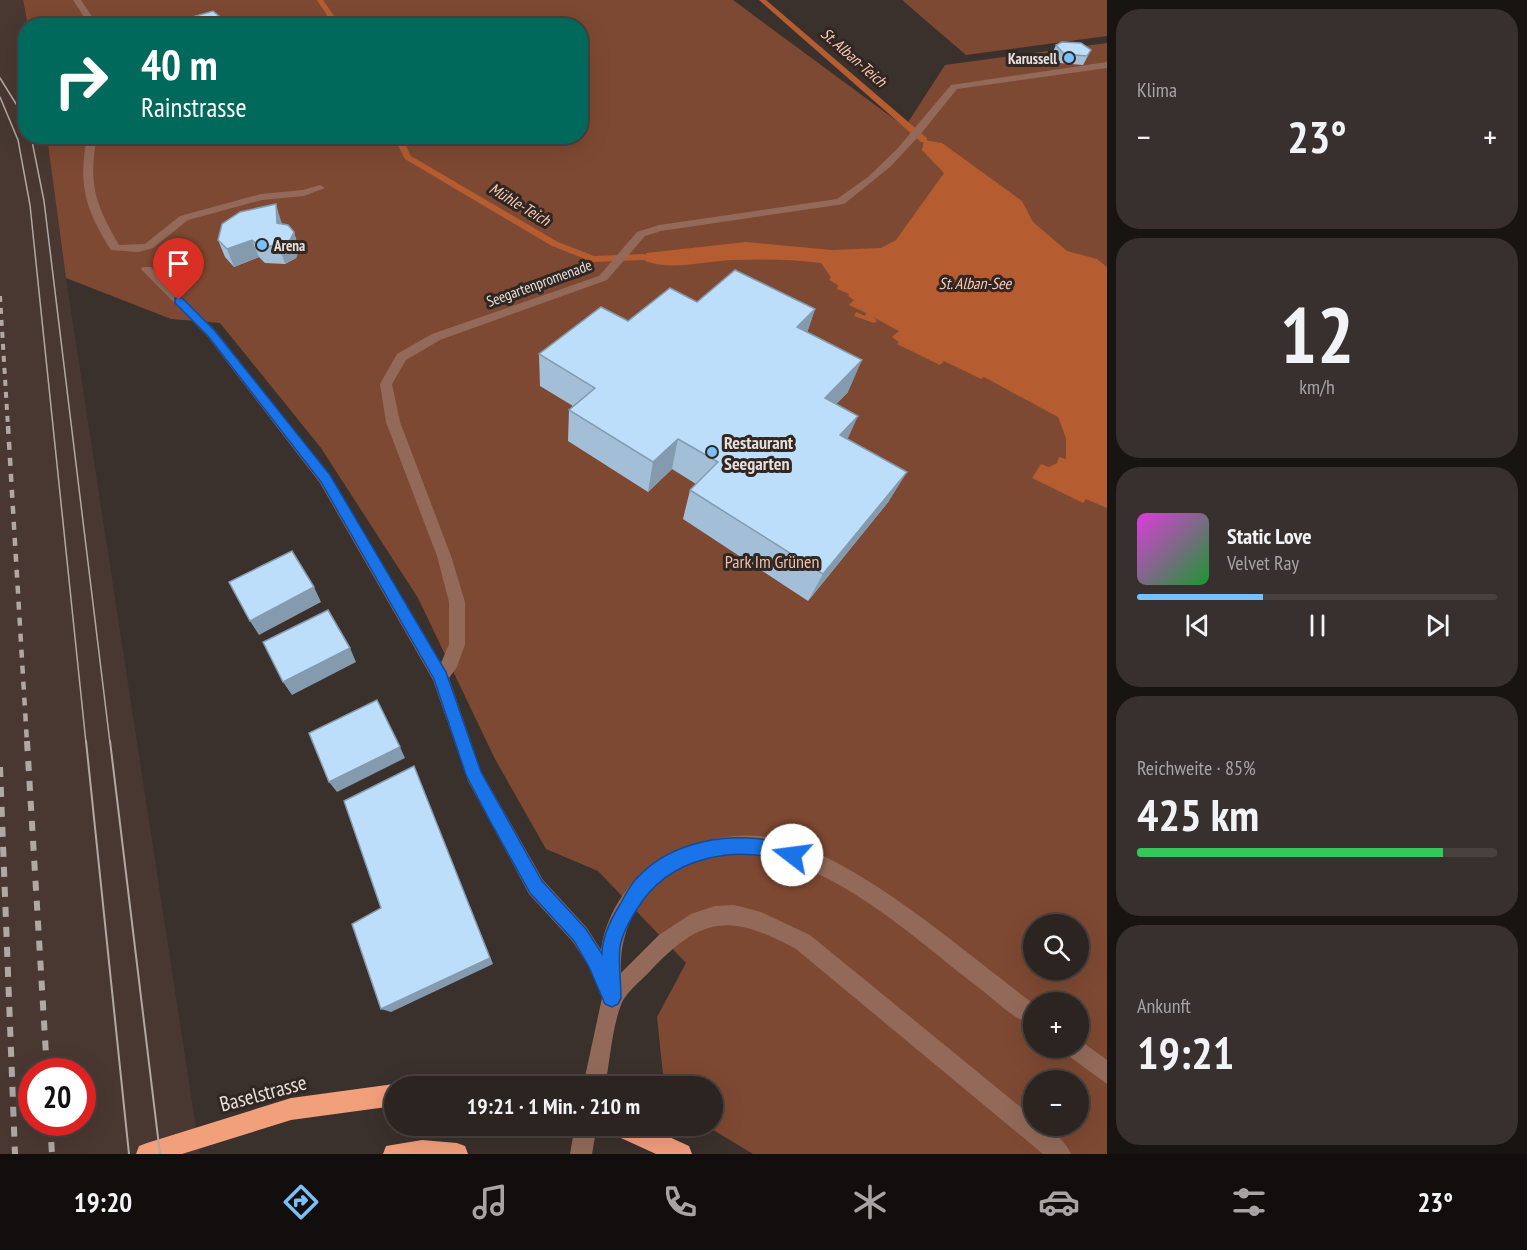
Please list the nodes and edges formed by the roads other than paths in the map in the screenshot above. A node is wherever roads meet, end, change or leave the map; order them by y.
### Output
1 (77, 0) edge
2 (89, 18) edge
3 (1107, 65) edge
4 (90, 144) edge
5 (320, 188) dead end
6 (147, 269) dead end
7 (440, 677) junction
8 (612, 998) junction
9 (1023, 1009) edge
10 (1087, 1058) edge
11 (1107, 1073) edge
12 (596, 1076) edge
13 (384, 1096) edge
14 (584, 1136) edge
15 (642, 1136) edge
16 (147, 1154) edge
17 (394, 1154) edge
18 (457, 1154) edge
19 (580, 1154) edge
20 (681, 1154) edge
21 (1060, 1154) edge

1 - 2 street
3 - 7 street, Seegartenpromenade
4 - 5 street
6 - 7 street
7 - 8 street
8 - 9 street
8 - 12 street
8 - 21 street
10 - 11 street
13 - 16 main road, Baselstrasse
14 - 19 street
15 - 20 main road
17 - 18 main road

